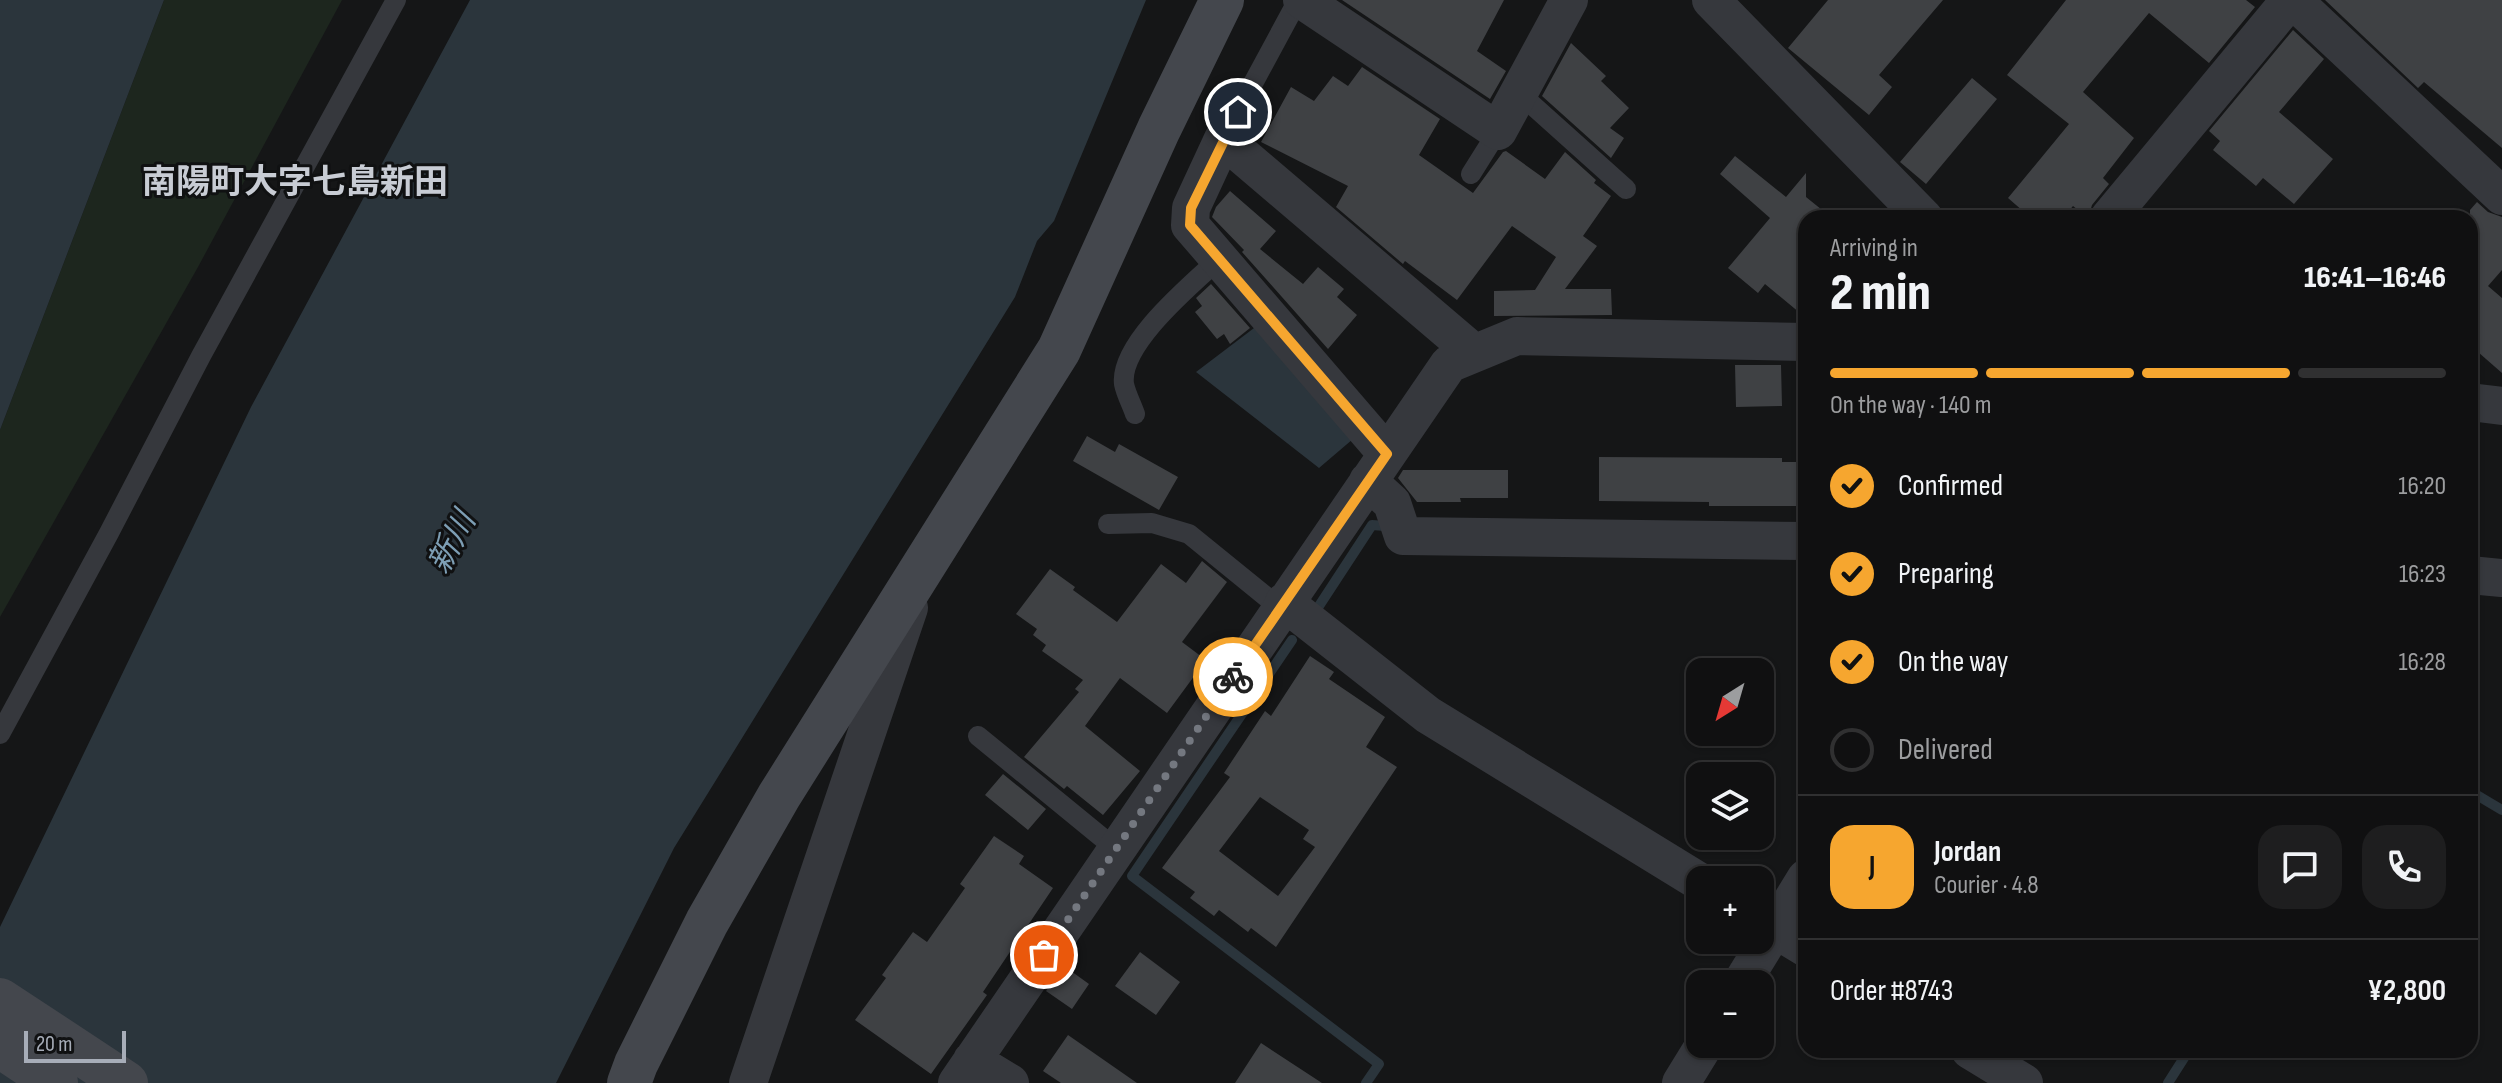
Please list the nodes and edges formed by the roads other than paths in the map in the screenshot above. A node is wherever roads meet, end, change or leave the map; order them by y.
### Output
1 (396, 0) edge
2 (1222, 0) edge
3 (1300, 0) edge
4 (1569, 0) edge
5 (1711, 0) edge
6 (2291, 0) edge
7 (1519, 93) junction
8 (1498, 131) junction
9 (1223, 139) junction
10 (1471, 174) dead end
11 (1626, 189) dead end
12 (2502, 196) edge
13 (1916, 210) edge
14 (2116, 210) edge
15 (1219, 259) junction
16 (1798, 342) edge
17 (1473, 352) junction
18 (2478, 403) edge
19 (2502, 406) edge
20 (1135, 414) dead end
21 (1378, 467) junction
22 (1108, 524) dead end
23 (1798, 541) edge
24 (922, 571) junction
25 (2478, 576) edge
26 (2502, 578) edge
27 (1282, 605) junction
28 (0, 734) edge
29 (978, 736) dead end
30 (1116, 849) junction
31 (1686, 873) edge
32 (1798, 895) edge
33 (1780, 932) edge
34 (1752, 970) edge
35 (0, 1000) edge
36 (0, 1046) edge
37 (1696, 1058) edge
38 (1983, 1058) edge
39 (965, 1072) edge
40 (56, 1083) edge
41 (126, 1083) edge
42 (629, 1083) edge
43 (748, 1083) edge
44 (1010, 1083) edge
45 (1681, 1083) edge
46 (2024, 1083) edge

1 - 28 lane
2 - 24 street
3 - 8 street
3 - 9 lane
4 - 7 street
5 - 13 street
6 - 12 street
6 - 14 street
7 - 8 street
7 - 11 lane
8 - 10 lane
9 - 15 street
9 - 17 street
15 - 20 lane
15 - 21 street
16 - 17 street
17 - 21 street
18 - 19 street
21 - 23 street
21 - 27 street
22 - 27 lane
24 - 42 street
24 - 43 street
25 - 26 street
27 - 30 street
27 - 31 street
29 - 30 lane
30 - 39 street
32 - 33 street
33 - 34 street
35 - 41 street
36 - 40 street
37 - 45 street
38 - 46 street
39 - 44 street

